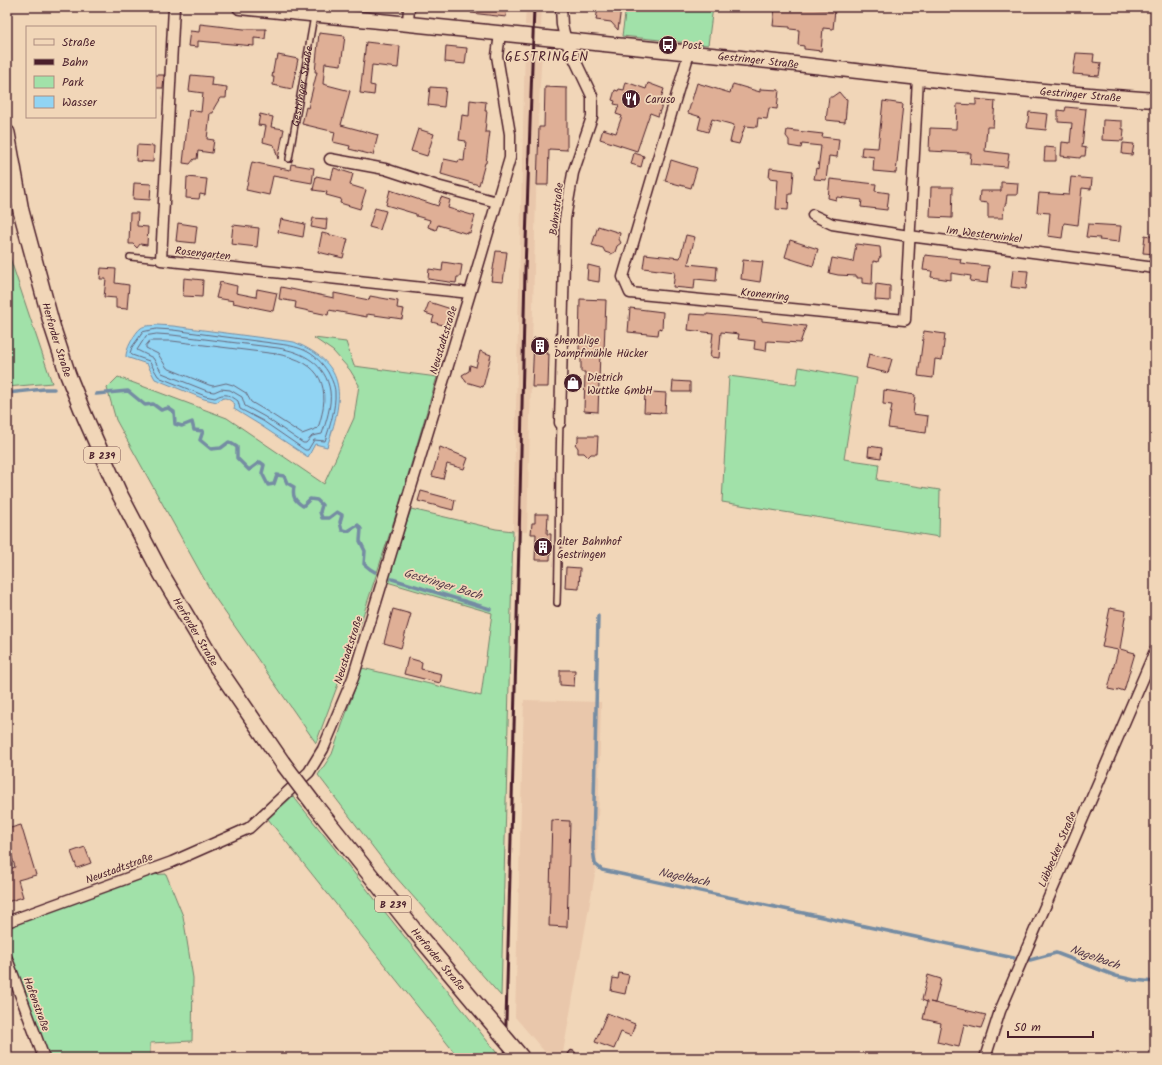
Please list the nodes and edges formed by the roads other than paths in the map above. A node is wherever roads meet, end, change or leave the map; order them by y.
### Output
1 (174, 7) edge
2 (240, 7) edge
3 (409, 7) edge
4 (561, 7) edge
5 (264, 8) edge
6 (315, 15) junction
7 (408, 23) junction
8 (500, 34) junction
9 (566, 41) junction
10 (690, 53) junction
11 (918, 78) junction
12 (1155, 100) edge
13 (7, 133) edge
14 (289, 159) dead end
15 (330, 159) dead end
16 (497, 202) junction
17 (813, 215) dead end
18 (909, 236) junction
19 (130, 258) dead end
20 (161, 260) junction
21 (1155, 268) edge
22 (470, 293) junction
23 (560, 423) joint
24 (557, 603) dead end
25 (1155, 651) edge
26 (7, 922) edge
27 (7, 959) edge
28 (44, 1058) edge
29 (522, 1058) edge
30 (986, 1058) edge

1 - 20 street, Rosengarten
2 - 5 main road, Gestringer Straße
3 - 7 street
4 - 9 street, Bahnstraße
5 - 6 main road, Gestringer Straße
6 - 7 main road, Gestringer Straße
6 - 14 lane, Gestringer Straße
7 - 8 main road, Gestringer Straße
8 - 9 main road, Gestringer Straße
8 - 16 street, Neustadtstraße
9 - 10 main road, Gestringer Straße
9 - 23 street, Bahnstraße
10 - 11 main road, Gestringer Straße
10 - 18 street, Kronenring
11 - 12 main road, Gestringer Straße
11 - 18 street, Kronenring
13 - 29 main road, Herforder Straße / B 239, bridge
15 - 16 street
16 - 22 street, Neustadtstraße
17 - 18 street, Im Westerwinkel
18 - 21 street, Im Westerwinkel
19 - 20 lane
20 - 22 street, Rosengarten
22 - 26 street, Neustadtstraße
23 - 24 lane
25 - 30 street, Lübbecker Straße
27 - 28 street, Hafenstraße

